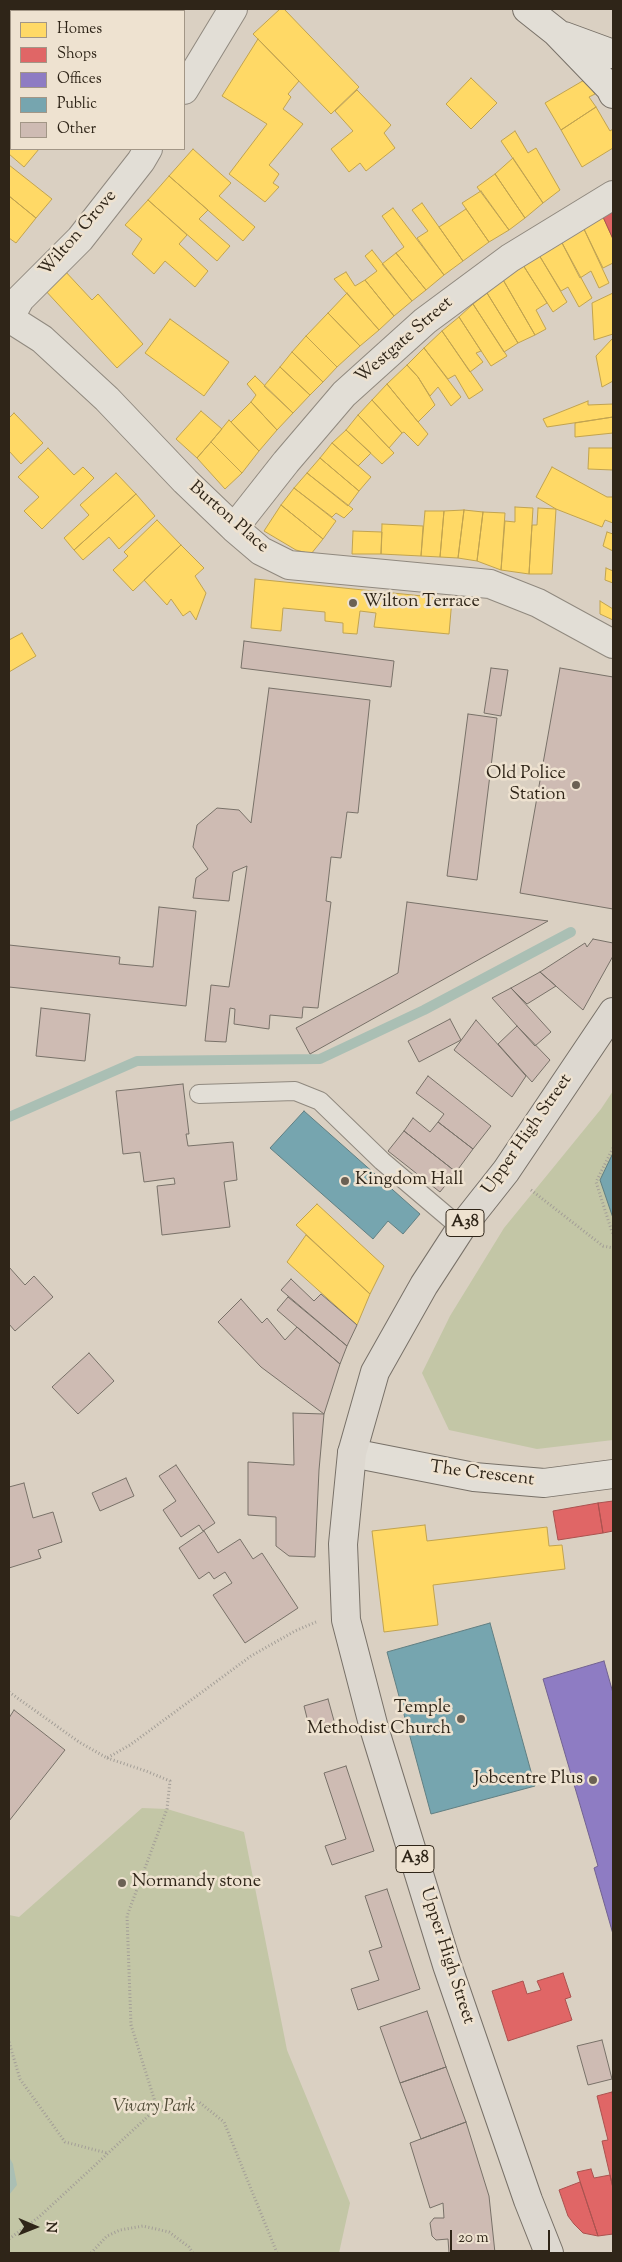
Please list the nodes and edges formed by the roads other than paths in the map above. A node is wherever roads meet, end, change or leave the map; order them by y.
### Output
1 (527, 9) edge
2 (229, 10) edge
3 (556, 32) junction
4 (613, 54) edge
5 (185, 88) edge
6 (613, 94) edge
7 (147, 150) edge
8 (613, 195) edge
9 (9, 318) edge
10 (234, 528) junction
11 (613, 644) edge
12 (613, 1012) edge
13 (199, 1094) dead end
14 (461, 1228) junction
15 (352, 1453) junction
16 (613, 1474) edge
17 (549, 2253) edge

1 - 3 street
2 - 5 street
3 - 4 street
3 - 6 street
7 - 9 street, Wilton Grove
8 - 10 street, Westgate Street
9 - 10 street, Burton Place
10 - 11 street, Burton Place
12 - 14 main road, Upper High Street / A38
13 - 14 lane
14 - 15 main road, Upper High Street / A38
15 - 16 street, The Crescent
15 - 17 main road, Upper High Street / A38

